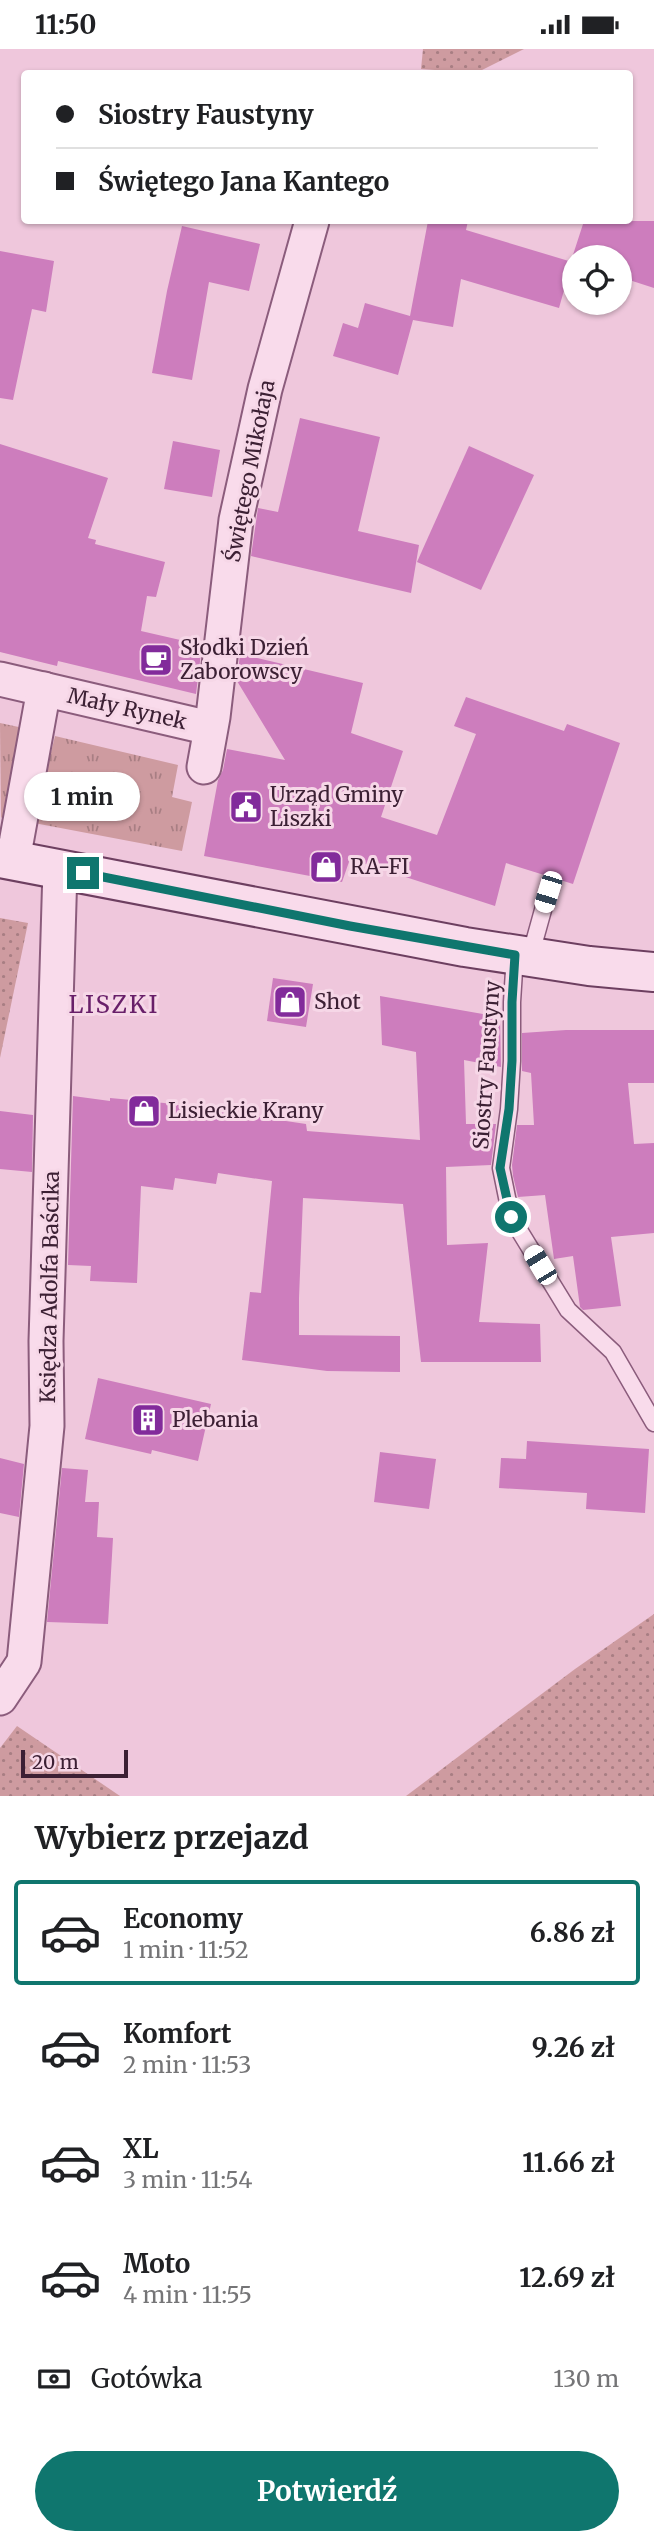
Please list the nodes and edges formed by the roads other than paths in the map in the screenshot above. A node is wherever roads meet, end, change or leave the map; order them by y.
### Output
1 (311, 224) edge
2 (0, 680) edge
3 (44, 689) junction
4 (210, 728) junction
5 (204, 767) dead end
6 (6, 859) edge
7 (60, 869) junction
8 (548, 892) dead end
9 (523, 956) junction
10 (654, 972) edge
11 (654, 1423) edge
12 (0, 1697) edge

1 - 4 street, Świętego Mikołaja
2 - 3 street, Mały Rynek
3 - 4 street, Mały Rynek
3 - 6 street, Mały Rynek
4 - 5 street, Świętego Mikołaja
6 - 7 main road
7 - 9 main road
7 - 12 street, Księdza Adolfa Baścika
8 - 9 lane, Siostry Faustyny
9 - 10 main road
9 - 11 lane, Siostry Faustyny

